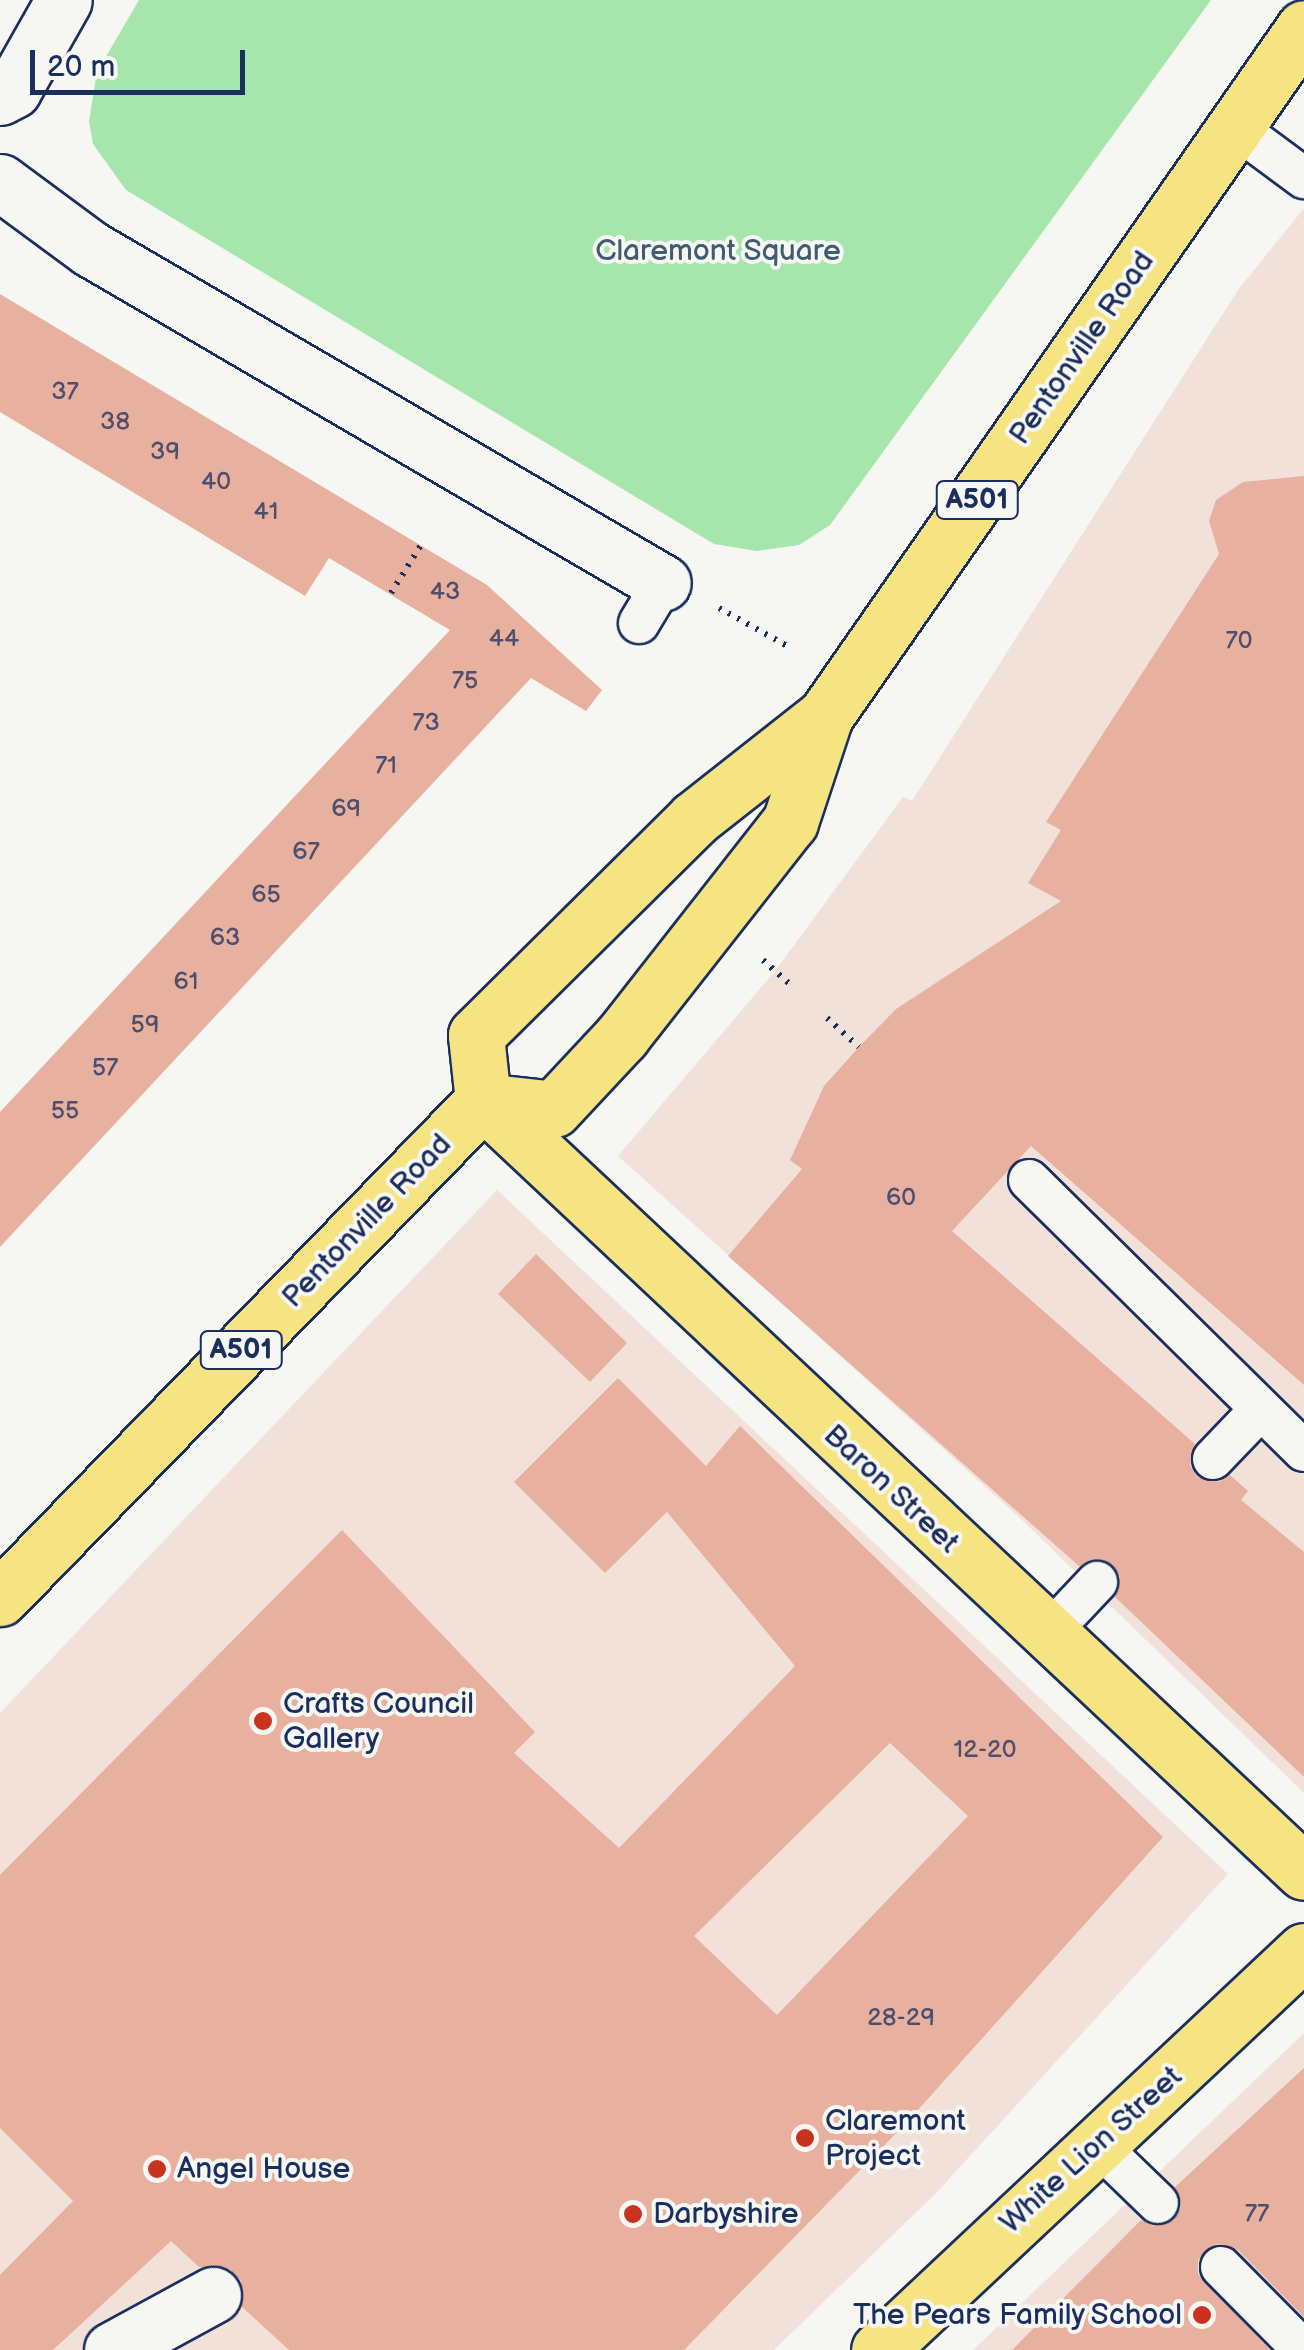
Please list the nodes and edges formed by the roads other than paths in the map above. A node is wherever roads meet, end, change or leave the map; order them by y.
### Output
1 (64, 0) edge
2 (1304, 28) edge
3 (0, 97) edge
4 (1235, 128) junction
5 (1304, 178) edge
6 (0, 182) edge
7 (651, 603) road end
8 (837, 699) junction
9 (483, 1101) junction
10 (1029, 1180) dead end
11 (1261, 1409) junction
12 (1304, 1451) edge
13 (1212, 1459) dead end
14 (1098, 1582) dead end
15 (0, 1598) edge
16 (1048, 1635) junction
17 (1304, 1872) edge
18 (1304, 1952) edge
19 (1101, 2148) junction
20 (1158, 2203) dead end
21 (1221, 2267) dead end
22 (214, 2295) dead end
23 (112, 2350) edge
24 (879, 2350) edge
25 (1303, 2350) edge

1 - 3 street
2 - 4 highway, Pentonville Road / A501
4 - 5 lane
4 - 8 highway, Pentonville Road / A501
6 - 7 street
8 - 9 highway, Pentonville Road / A501
8 - 9 highway, Pentonville Road / A501
9 - 15 highway, Pentonville Road / A501
9 - 16 highway, Baron Street
10 - 11 lane
11 - 12 lane
11 - 13 lane
14 - 16 lane
16 - 17 highway, Baron Street
18 - 19 highway, White Lion Street
19 - 20 lane
19 - 24 highway, White Lion Street
21 - 25 lane
22 - 23 street

